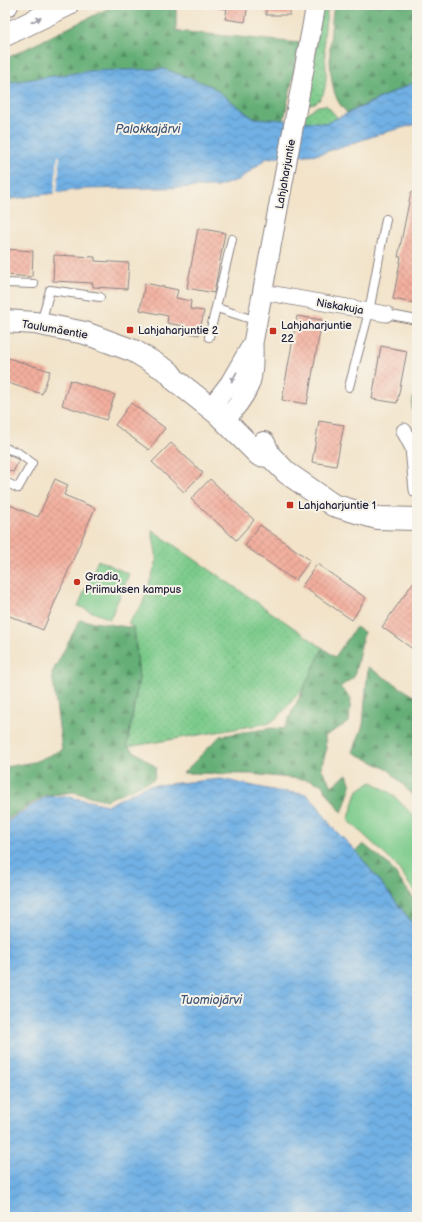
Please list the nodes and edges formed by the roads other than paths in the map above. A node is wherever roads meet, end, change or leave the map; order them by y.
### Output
1 (67, 5) edge
2 (316, 5) edge
3 (5, 35) edge
4 (386, 219) dead end
5 (232, 239) dead end
6 (5, 283) edge
7 (34, 284) dead end
8 (263, 292) junction
9 (100, 296) dead end
10 (217, 308) junction
11 (369, 312) junction
12 (386, 314) joint
13 (417, 320) edge
14 (5, 321) edge
15 (257, 321) junction
16 (41, 324) junction
17 (209, 337) dead end
18 (349, 387) dead end
19 (221, 409) junction
20 (404, 431) dead end
21 (5, 448) edge
22 (415, 448) edge
23 (5, 482) edge
24 (417, 490) edge
25 (417, 519) edge

3 -> 1 main road
2 - 8 street, Lahjaharjuntie
4 - 11 lane
5 - 10 lane
6 - 7 lane
8 - 11 street, Niskakuja
8 - 15 street, Lahjaharjuntie
9 - 16 lane
10 - 15 lane
10 - 17 lane
11 - 12 street, Niskakuja
11 - 18 lane
12 - 13 lane, Niskakuja
14 - 16 main road, Taulumäentie
15 - 19 street, Lahjaharjuntie
16 - 19 main road, Taulumäentie
19 - 25 main road, Taulumäentie
20 - 22 street
21 - 23 lane
22 - 24 street

